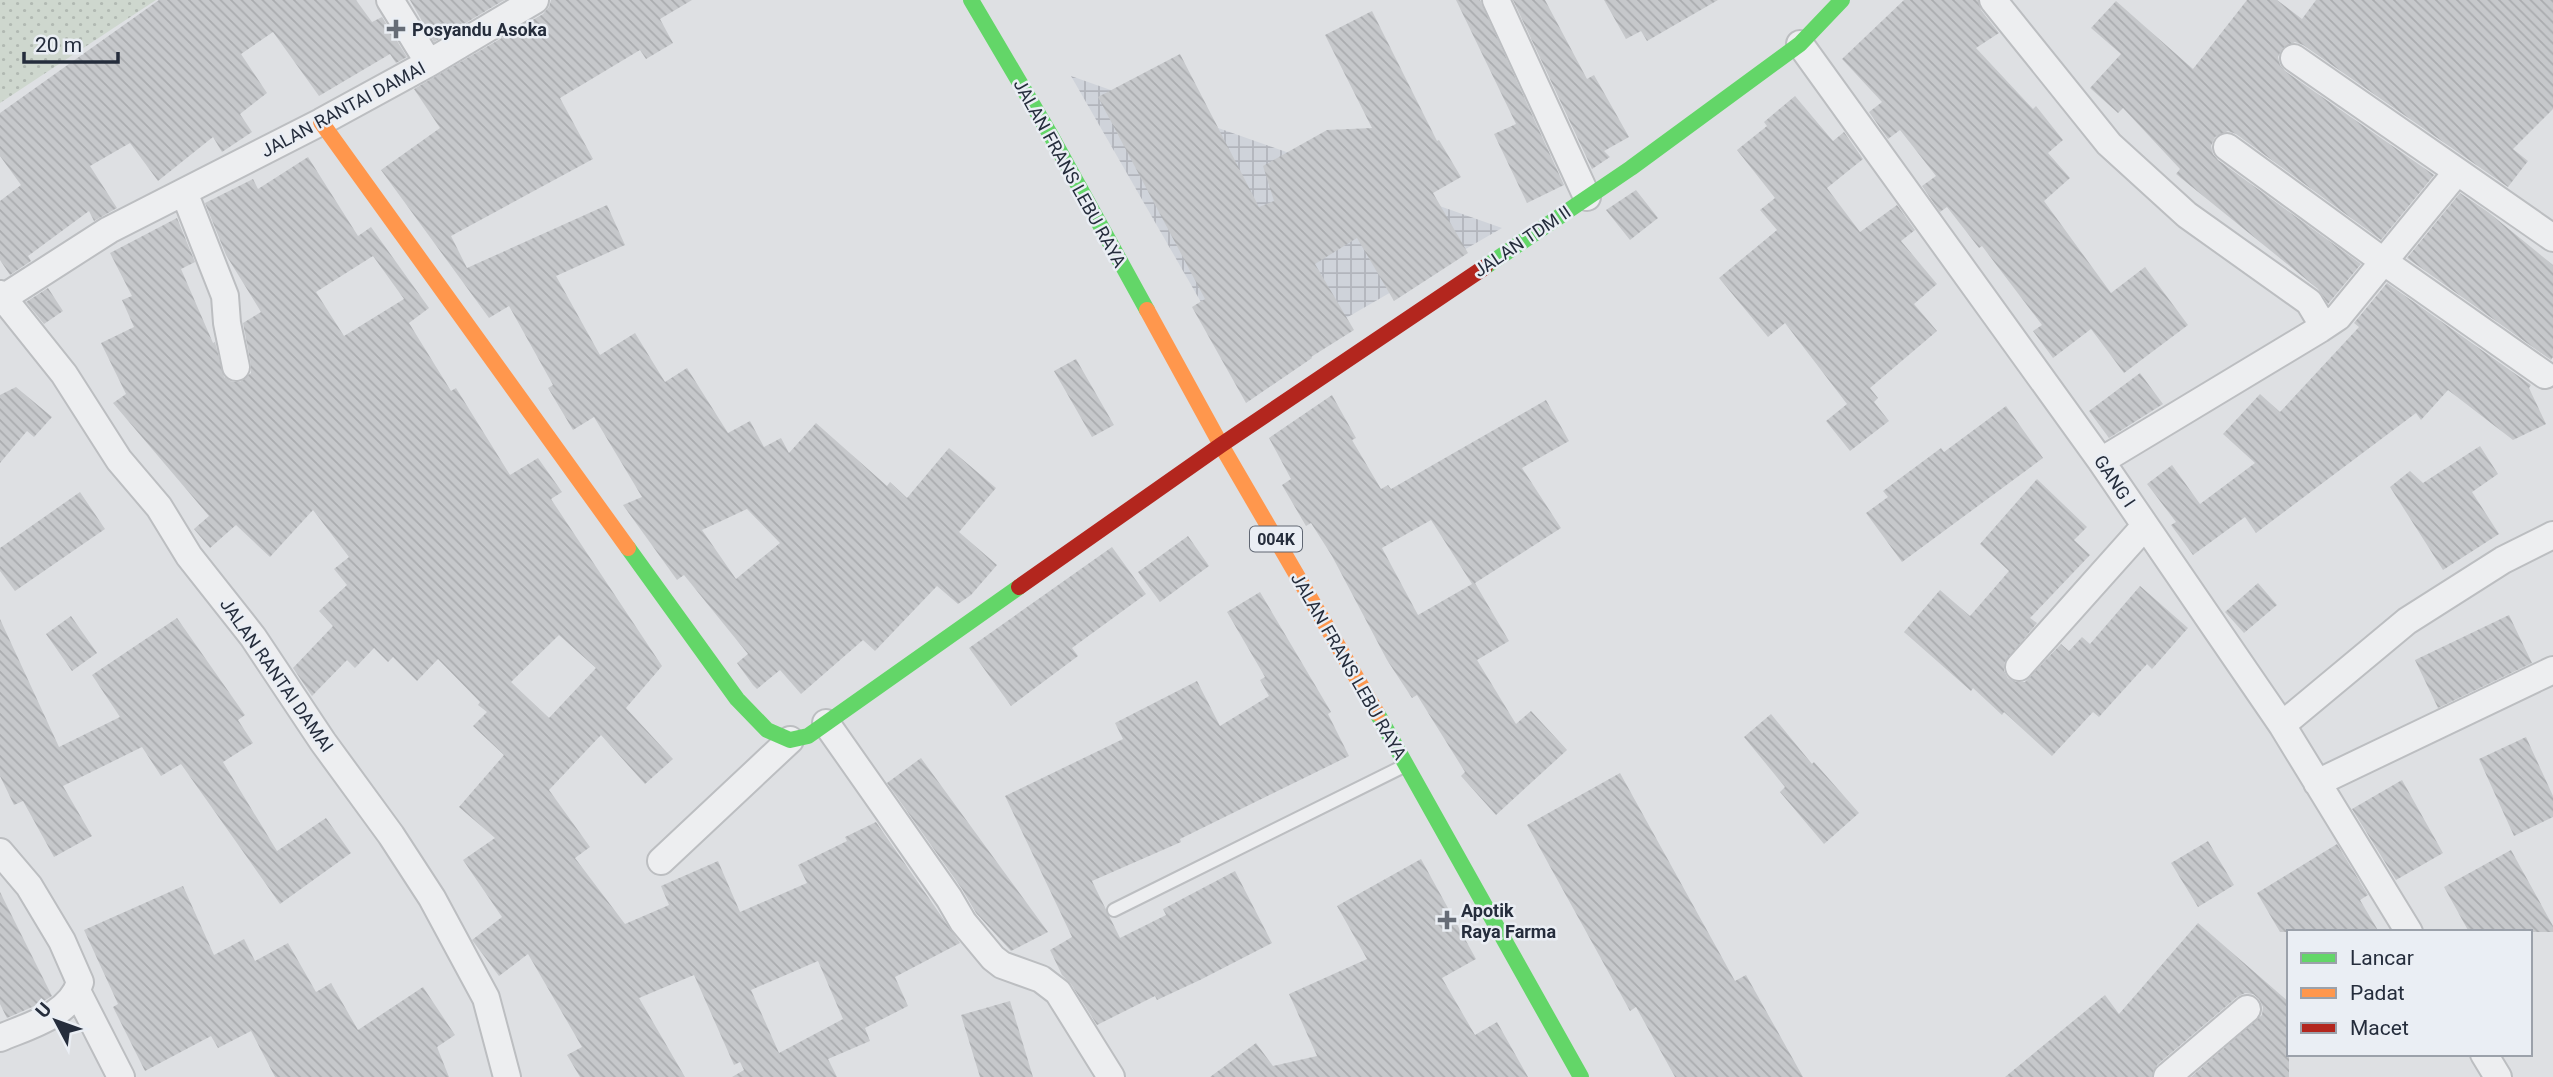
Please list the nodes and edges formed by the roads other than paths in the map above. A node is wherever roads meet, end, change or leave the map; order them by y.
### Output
1 (390, 0) edge
2 (535, 0) edge
3 (971, 0) edge
4 (1496, 0) edge
5 (1842, 0) edge
6 (1993, 0) edge
7 (1808, 36) junction
8 (2294, 58) dead end
9 (429, 63) junction
10 (321, 122) junction
11 (2227, 147) dead end
12 (2457, 172) junction
13 (184, 192) junction
14 (1587, 197) junction
15 (2553, 239) edge
16 (2383, 261) junction
17 (1, 296) edge
18 (2320, 329) junction
19 (236, 367) dead end
20 (2545, 375) dead end
21 (1221, 445) junction
22 (2101, 461) junction
23 (2146, 526) junction
24 (2553, 535) edge
25 (2019, 667) dead end
26 (2553, 670) edge
27 (826, 723) junction
28 (2282, 725) junction
29 (790, 740) junction
30 (1405, 765) junction
31 (2317, 783) junction
32 (0, 852) edge
33 (661, 861) dead end
34 (1114, 909) dead end
35 (2408, 930) edge
36 (77, 991) junction
37 (2247, 1009) dead end
38 (0, 1038) edge
39 (2485, 1056) edge
40 (121, 1077) edge
41 (507, 1077) edge
42 (1111, 1077) edge
43 (1581, 1077) edge
44 (2167, 1077) edge
45 (2498, 1077) edge

1 - 9 street
2 - 9 street, JALAN RANTAI DAMAI
3 - 21 street, JALAN FRANS LEBU RAYA / 004K
4 - 14 street
5 - 7 street, JALAN TDM II
6 - 18 street
7 - 14 street, JALAN TDM II
7 - 22 street, GANG I
8 - 12 street
9 - 10 street, JALAN RANTAI DAMAI
10 - 13 street, JALAN RANTAI DAMAI
10 - 29 street
11 - 16 street
12 - 15 street
12 - 16 street
13 - 17 street, JALAN RANTAI DAMAI
13 - 19 street
14 - 21 street, JALAN TDM II
16 - 18 street
16 - 20 street
17 - 41 street, JALAN RANTAI DAMAI
18 - 22 street
21 - 27 street, JALAN TDM II
21 - 30 street, JALAN FRANS LEBU RAYA / 004K
22 - 23 street, GANG I
23 - 25 street
23 - 28 street, GANG I
24 - 28 street
26 - 31 street
27 - 29 street, JALAN TDM II
27 - 42 street
28 - 31 street, GANG I
29 - 33 street
30 - 34 lane
30 - 43 street, JALAN FRANS LEBU RAYA / 004K
31 - 35 street, GANG I
32 - 36 street
36 - 38 street
36 - 40 street
37 - 44 street
39 - 45 street

